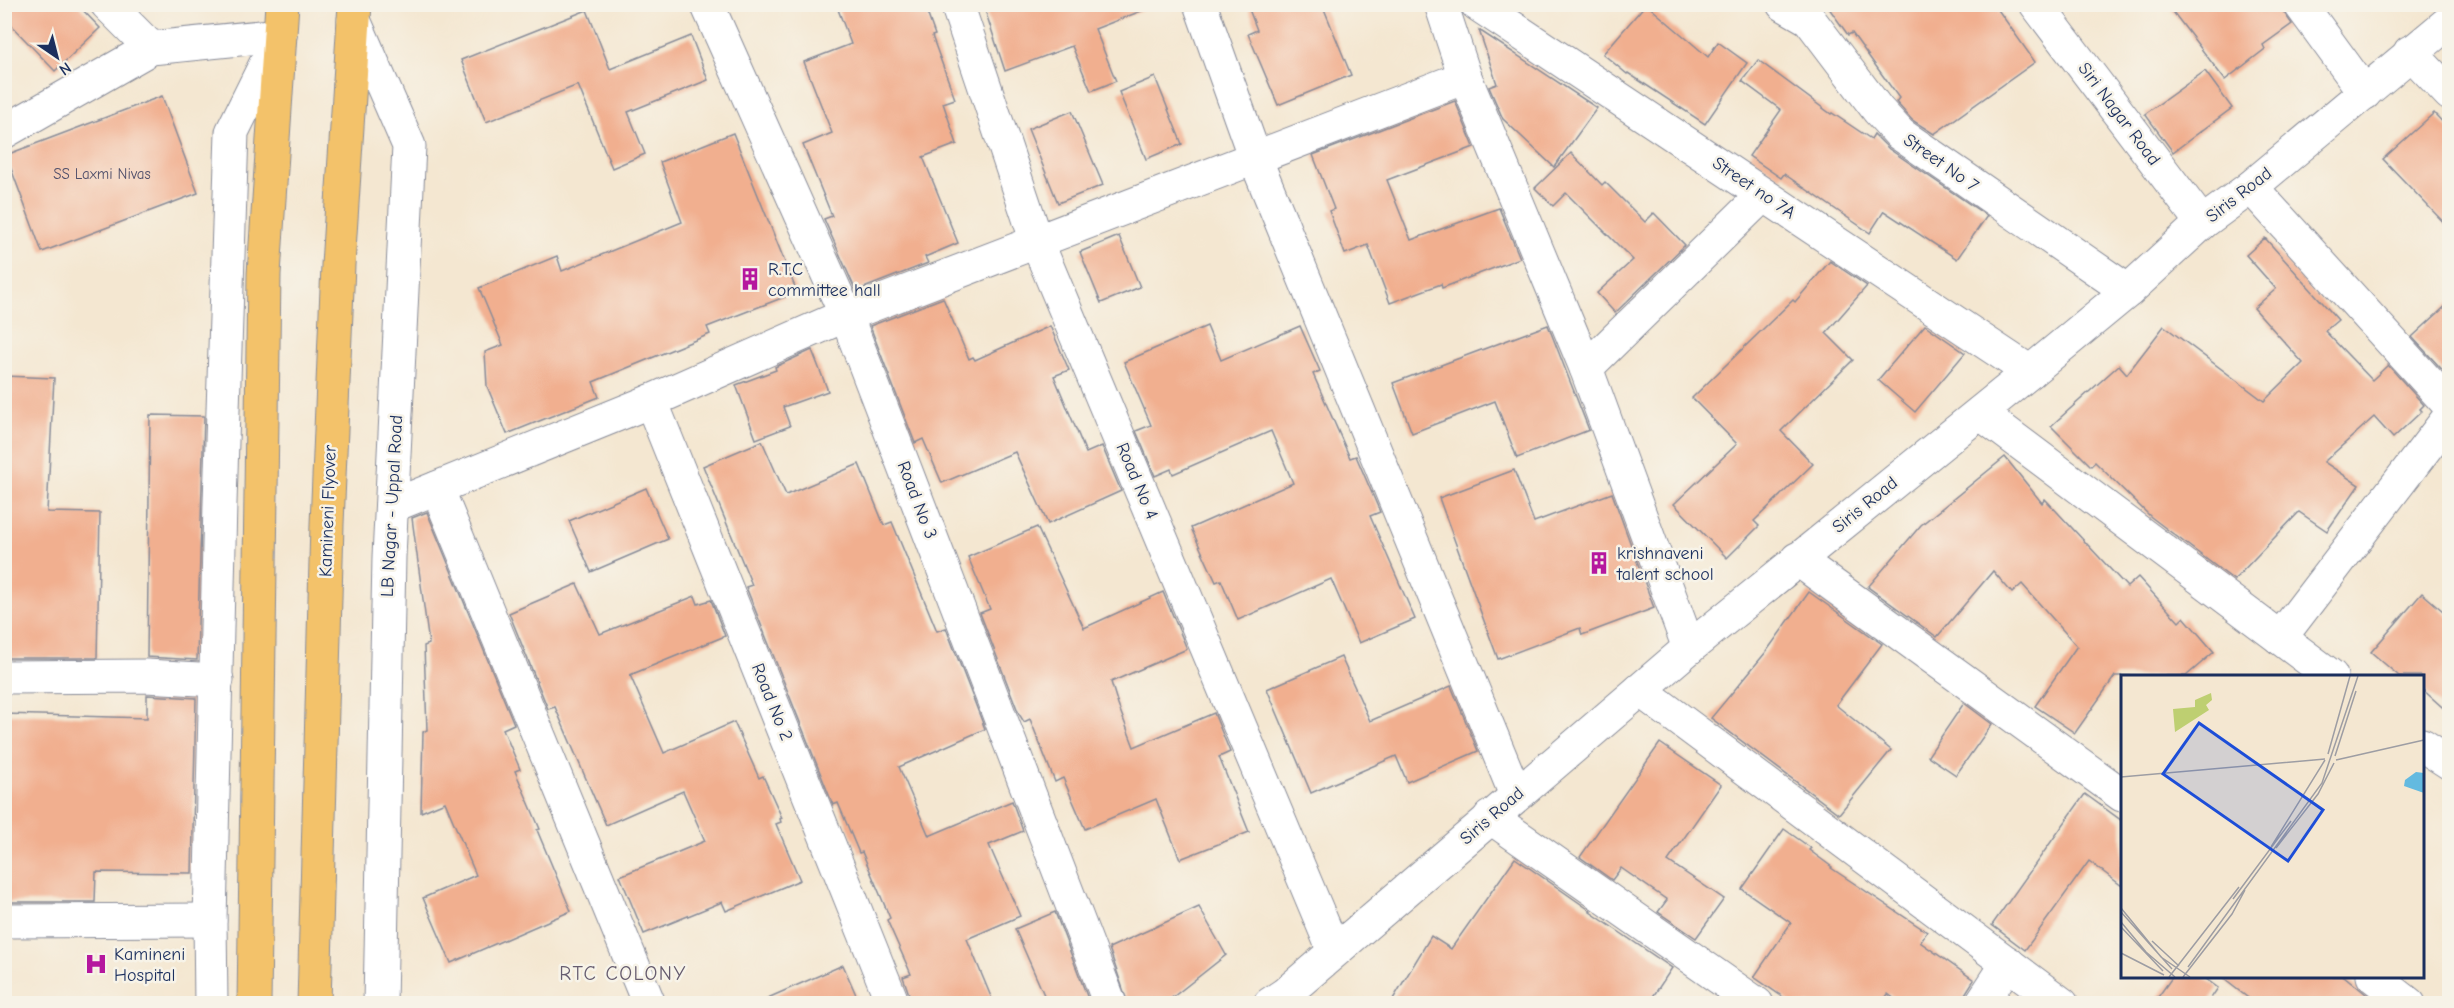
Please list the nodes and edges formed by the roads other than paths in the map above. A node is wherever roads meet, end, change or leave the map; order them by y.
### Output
1 (107, 4) edge
2 (707, 4) edge
3 (957, 4) edge
4 (1200, 4) edge
5 (1441, 4) edge
6 (1478, 4) edge
7 (2036, 4) edge
8 (2300, 4) edge
9 (1797, 9) edge
10 (354, 12) edge
11 (281, 20) edge
12 (2450, 21) edge
13 (151, 48) junction
14 (2410, 52) junction
15 (1465, 77) junction
16 (2365, 93) junction
17 (2450, 94) edge
18 (4, 132) edge
19 (1255, 158) junction
20 (2251, 187) junction
21 (1763, 195) junction
22 (2202, 223) junction
23 (1037, 242) junction
24 (2128, 291) junction
25 (846, 315) junction
26 (1586, 368) junction
27 (2030, 372) junction
28 (651, 401) junction
29 (2450, 406) edge
30 (1980, 413) junction
31 (2450, 416) edge
32 (437, 488) junction
33 (393, 506) junction
34 (1797, 560) junction
35 (2280, 638) junction
36 (1689, 648) junction
37 (2330, 675) edge
38 (4, 676) edge
39 (217, 680) junction
40 (1640, 690) junction
41 (2424, 745) edge
42 (2450, 763) edge
43 (2121, 794) edge
44 (1516, 795) junction
45 (1490, 817) junction
46 (210, 920) junction
47 (4, 921) edge
48 (1334, 951) junction
49 (2008, 963) junction
50 (2376, 978) edge
51 (1284, 1001) edge
52 (211, 1004) edge
53 (254, 1004) edge
54 (314, 1004) edge
55 (380, 1004) edge
56 (649, 1004) edge
57 (893, 1004) edge
58 (1110, 1004) edge
59 (1757, 1004) edge
60 (1981, 1004) edge
61 (2062, 1004) edge
62 (2409, 1004) edge

1 - 13 street
2 - 25 street, Road No 3
3 - 23 street, Road No 4
4 - 19 street
5 - 15 street
6 - 21 street, Street no 7A
7 - 22 street, Siri Nagar Road
8 - 16 street
9 - 24 street, Street No 7
10 - 33 street, LB Nagar - Uppal Road
10 - 54 highway, Kamineni Flyover
11 - 13 street
11 - 39 street
11 - 53 highway
12 - 14 street, Siris Road
13 - 18 street
14 - 16 street, Siris Road
14 - 17 street
15 - 19 street
15 - 26 street
16 - 20 street, Siris Road
19 - 23 street
19 - 44 street
20 - 22 street, Siris Road
20 - 29 street
21 - 26 street
21 - 27 street, Street no 7A
22 - 24 street, Siris Road
23 - 25 street
23 - 48 street, Road No 4
24 - 27 street, Siris Road
25 - 28 street
25 - 58 street, Road No 3
26 - 36 street
27 - 30 street, Siris Road
28 - 32 street
28 - 57 street, Road No 2
30 - 34 street, Siris Road
30 - 35 street
31 - 35 street
32 - 33 street
32 - 56 street
33 - 55 street, LB Nagar - Uppal Road
34 - 36 street, Siris Road
34 - 43 street
35 - 37 street
36 - 40 street, Siris Road
38 - 39 street
39 - 46 street
40 - 44 street, Siris Road
40 - 49 street
41 - 42 street
44 - 45 street, Siris Road
45 - 48 street, Siris Road
45 - 59 street
46 - 47 street
46 - 52 street
48 - 51 street, Siris Road
49 - 60 street
49 - 61 street
50 - 62 street

